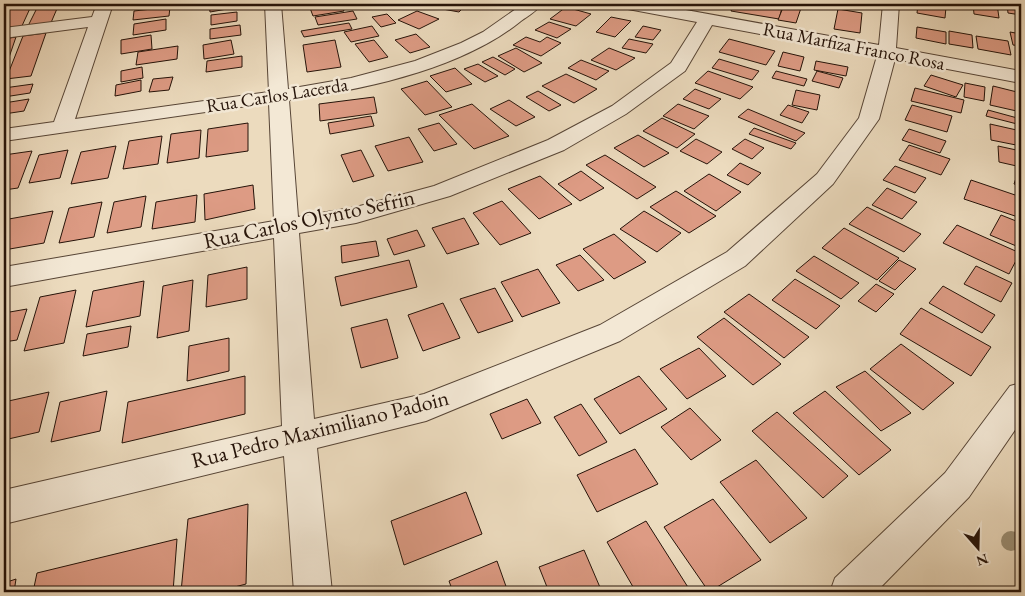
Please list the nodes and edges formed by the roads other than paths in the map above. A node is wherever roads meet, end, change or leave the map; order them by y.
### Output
1 (273, 4) edge
2 (533, 4) edge
3 (628, 4) edge
4 (891, 4) edge
5 (102, 12) edge
6 (708, 18) junction
7 (4, 33) edge
8 (887, 53) junction
9 (1021, 77) edge
10 (279, 96) junction
11 (62, 127) junction
12 (4, 135) edge
13 (286, 227) junction
14 (4, 276) edge
15 (1021, 396) edge
16 (299, 437) junction
17 (4, 507) edge
18 (313, 592) edge
19 (849, 592) edge

1 - 10 street
2 - 10 street, Rua Carlos Lacerda
3 - 6 street, Rua Marfiza Franco Rosa
4 - 8 street, Rua Pedro Maximiliano Padoin
5 - 7 street
5 - 11 street
6 - 8 street, Rua Marfiza Franco Rosa
6 - 13 street, Rua Carlos Olynto Sefrin
8 - 9 street, Rua Marfiza Franco Rosa
8 - 16 street, Rua Pedro Maximiliano Padoin
10 - 11 street, Rua Carlos Lacerda
10 - 13 street
11 - 12 street, Rua Carlos Lacerda
13 - 14 street, Rua Carlos Olynto Sefrin
13 - 16 street
15 - 19 street
16 - 17 street, Rua Pedro Maximiliano Padoin
16 - 18 street

